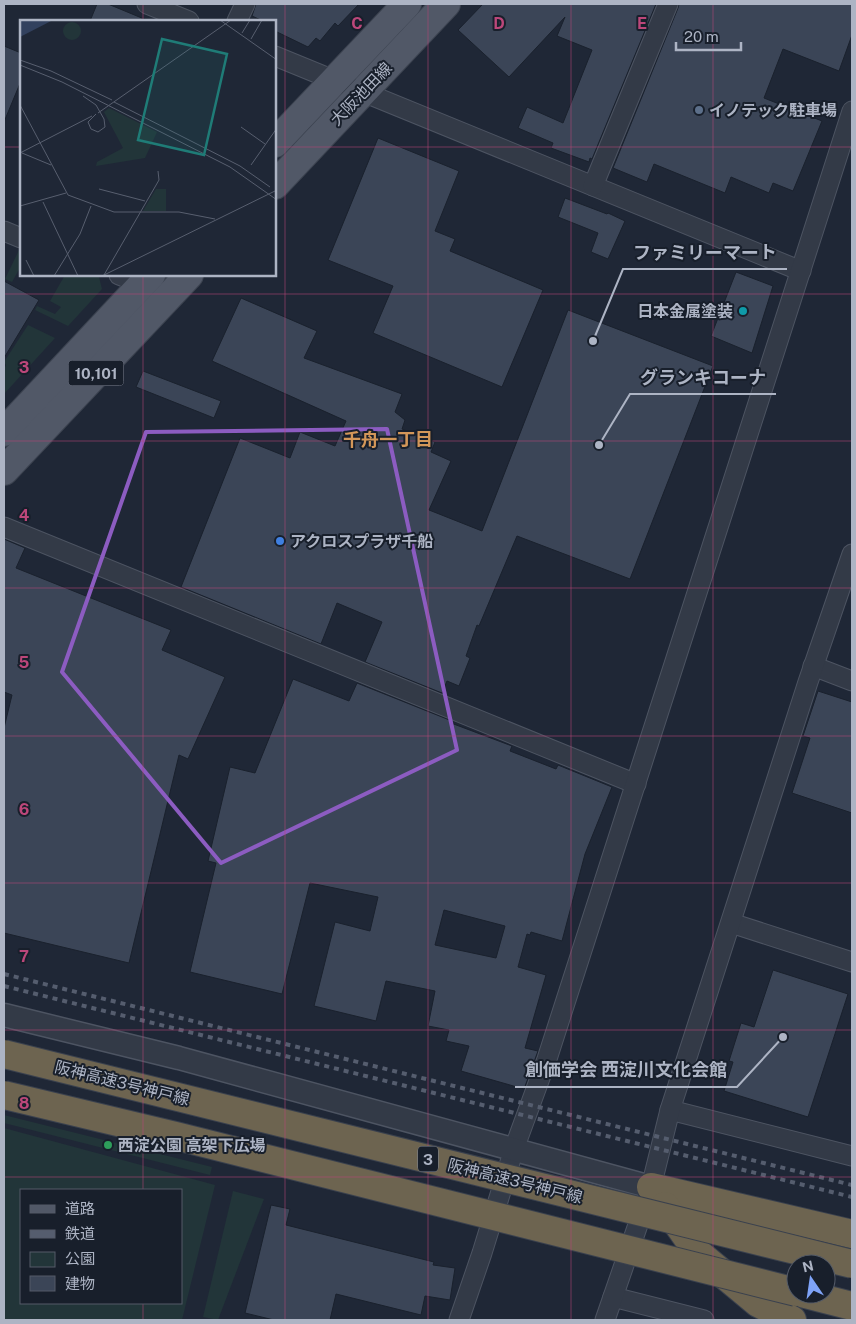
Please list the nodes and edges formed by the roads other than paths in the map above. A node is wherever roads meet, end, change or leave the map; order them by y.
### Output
1 (147, 4) edge
2 (244, 4) edge
3 (407, 4) edge
4 (446, 4) edge
5 (668, 4) edge
6 (187, 20) edge
7 (237, 20) edge
8 (276, 56) edge
9 (334, 81) junction
10 (363, 92) junction
11 (852, 111) edge
12 (276, 142) edge
13 (276, 184) edge
14 (593, 186) junction
15 (4, 231) edge
16 (20, 238) edge
17 (801, 271) junction
18 (188, 276) edge
19 (137, 278) edge
20 (4, 432) edge
21 (4, 471) edge
22 (4, 527) edge
23 (852, 554) edge
24 (813, 666) junction
25 (852, 681) edge
26 (636, 784) junction
27 (731, 923) junction
28 (852, 962) edge
29 (4, 1015) edge
30 (4, 1054) edge
31 (4, 1095) edge
32 (670, 1110) junction
33 (522, 1151) junction
34 (852, 1156) edge
35 (643, 1184) junction
36 (852, 1234) edge
37 (852, 1264) edge
38 (786, 1289) edge
39 (613, 1297) junction
40 (836, 1302) edge
41 (852, 1306) edge
42 (459, 1320) edge
43 (606, 1320) edge
44 (704, 1320) edge
45 (792, 1320) edge

1 - 6 street
2 - 7 street
3 - 9 main road, 大阪池田線
4 - 10 main road, 大阪池田線
5 - 14 street
8 - 9 street
9 - 10 street
9 - 12 main road, 大阪池田線
10 - 13 main road, 大阪池田線
10 - 14 street
11 - 17 street
14 - 17 street
15 - 16 street
17 - 26 street
18 - 21 main road, 10,101
19 - 20 main road, 10,101
22 - 26 street
23 - 24 street
24 - 25 street
24 - 27 street
26 - 33 street
27 - 28 street
27 - 32 street
29 - 33 street
30 - 37 highway, 阪神高速3号神戸線 / 3, bridge
31 - 38 highway, bridge
32 - 34 street
32 - 35 street
33 - 35 street
33 - 42 street
35 - 36 highway
35 - 39 street
35 - 45 highway
39 - 43 street
39 - 44 street
40 - 41 highway

